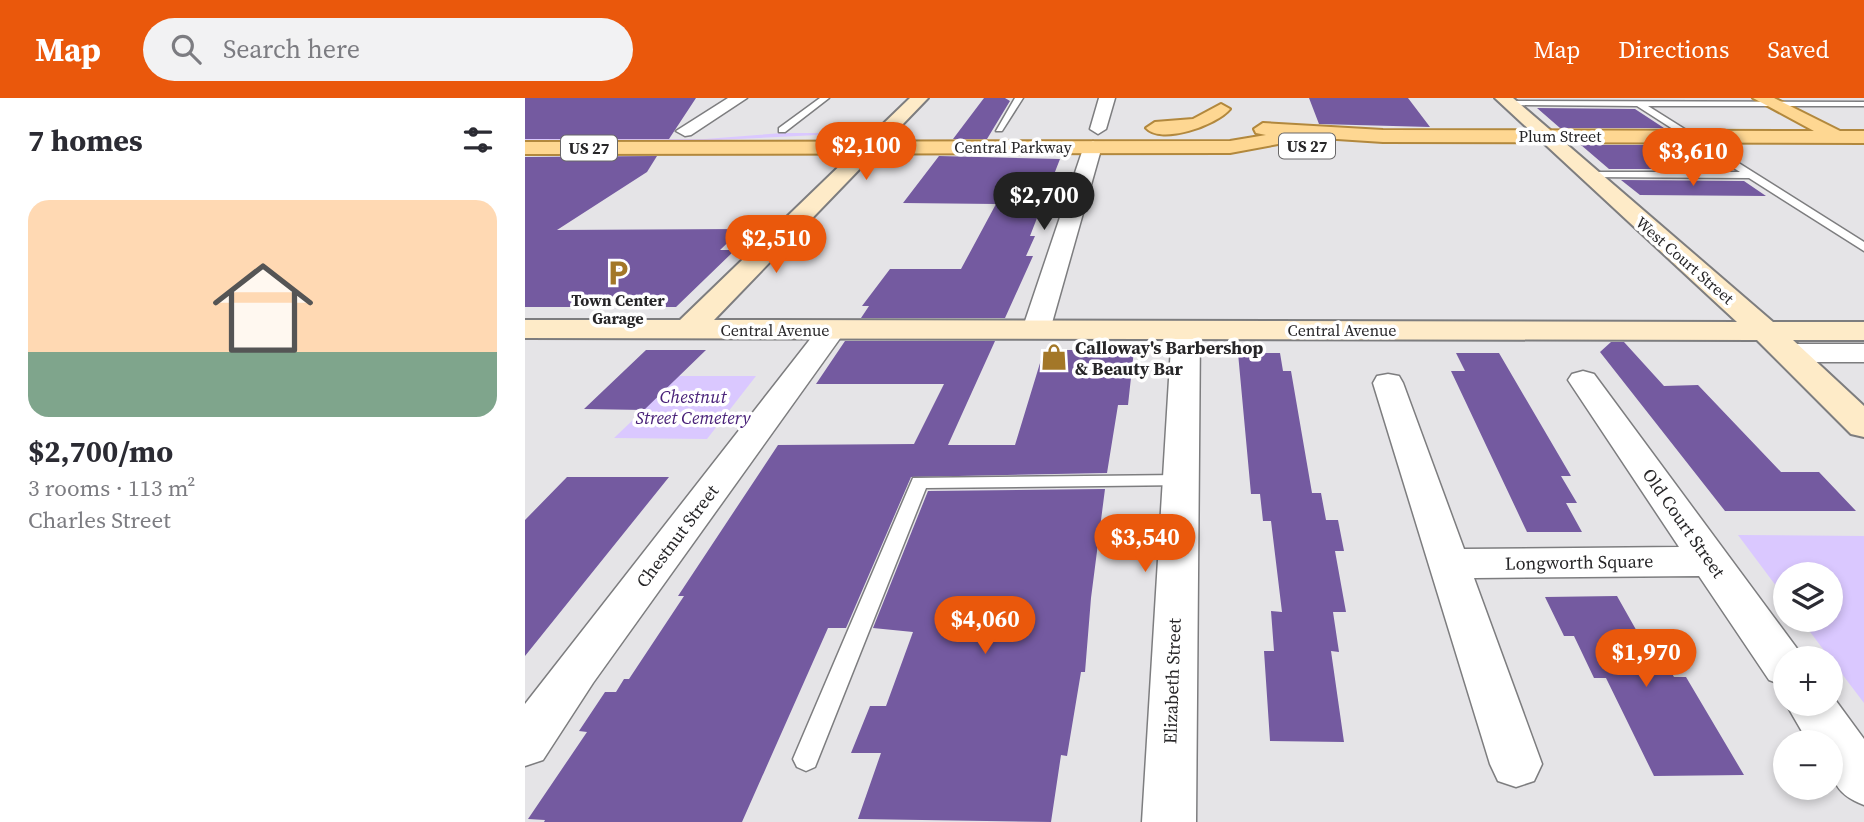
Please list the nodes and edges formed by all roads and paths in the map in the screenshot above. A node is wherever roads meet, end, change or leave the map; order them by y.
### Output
1 (739, 98) edge
2 (825, 98) edge
3 (919, 98) edge
4 (1019, 98) edge
5 (1107, 98) edge
6 (1631, 98) edge
7 (1864, 100) edge
8 (1506, 101) edge
9 (1767, 101) edge
10 (1640, 104) junction
11 (1282, 111) dead end
12 (1229, 113) edge
13 (1077, 128) dead end
14 (1138, 128) dead end
15 (999, 129) junction
16 (1026, 129) dead end
17 (525, 130) edge
18 (782, 130) junction
19 (685, 131) junction
20 (1287, 131) junction
21 (1101, 134) junction
22 (1383, 136) junction
23 (1545, 136) junction
24 (1691, 136) junction
25 (1841, 137) junction
26 (1864, 137) edge
27 (879, 138) junction
28 (1230, 146) junction
29 (525, 148) edge
30 (1864, 148) edge
31 (1590, 175) junction
32 (1752, 175) junction
33 (1864, 247) edge
34 (525, 329) edge
35 (688, 329) junction
36 (832, 330) junction
37 (1036, 330) junction
38 (1186, 330) junction
39 (1765, 331) junction
40 (1864, 331) edge
41 (1789, 353) junction
42 (1864, 353) edge
43 (1583, 380) dead end
44 (1388, 383) dead end
45 (1864, 426) edge
46 (1180, 481) junction
47 (1711, 561) junction
48 (1448, 564) junction
49 (1773, 650) edge
50 (1818, 716) edge
51 (525, 744) edge
52 (806, 759) dead end
53 (1516, 764) dead end
54 (1864, 781) edge
55 (1169, 822) edge

1 - 19 street
2 - 18 lane
3 - 27 street
4 - 15 lane
5 - 21 street
6 - 10 lane
7 - 9 lane
8 - 10 lane
8 - 23 street, West Court Street
9 - 10 lane
9 - 25 main road
10 - 24 lane
11 - 20 main road
12 - 14 main road
12 - 20 main road
12 - 28 main road
13 - 21 main road, Central Parkway
15 - 16 main road, Central Parkway
15 - 27 main road, Central Parkway
17 - 19 main road, Central Parkway
18 - 19 main road, Central Parkway
18 - 27 main road, Central Parkway
20 - 22 main road
20 - 28 main road, Central Parkway
21 - 27 main road, Central Parkway / US 27
21 - 28 main road, Central Parkway / US 27
21 - 37 street
22 - 23 main road, Plum Street / US 27
22 - 28 main road, US 27
23 - 24 main road, Plum Street / US 27
23 - 31 street, West Court Street
24 - 25 main road, Plum Street / US 27
24 - 32 lane
25 - 26 main road, Plum Street / US 27
25 - 30 main road
27 - 29 main road, Central Parkway / US 27
27 - 35 street
31 - 32 lane
31 - 39 street, West Court Street
32 - 33 lane
34 - 35 street, Central Avenue
35 - 36 street, Central Avenue
36 - 37 street, Central Avenue
36 - 51 street, Chestnut Street
37 - 38 street, Central Avenue
38 - 39 street, Central Avenue
38 - 46 street, Elizabeth Street
39 - 40 street, Central Avenue
39 - 41 street, West Court Street
41 - 42 street
41 - 45 street, West Court Street
43 - 47 street, Old Court Street
44 - 48 street
46 - 52 lane
46 - 55 street, Elizabeth Street
47 - 48 street, Longworth Square
47 - 49 street, Old Court Street
48 - 53 street
50 - 54 street

